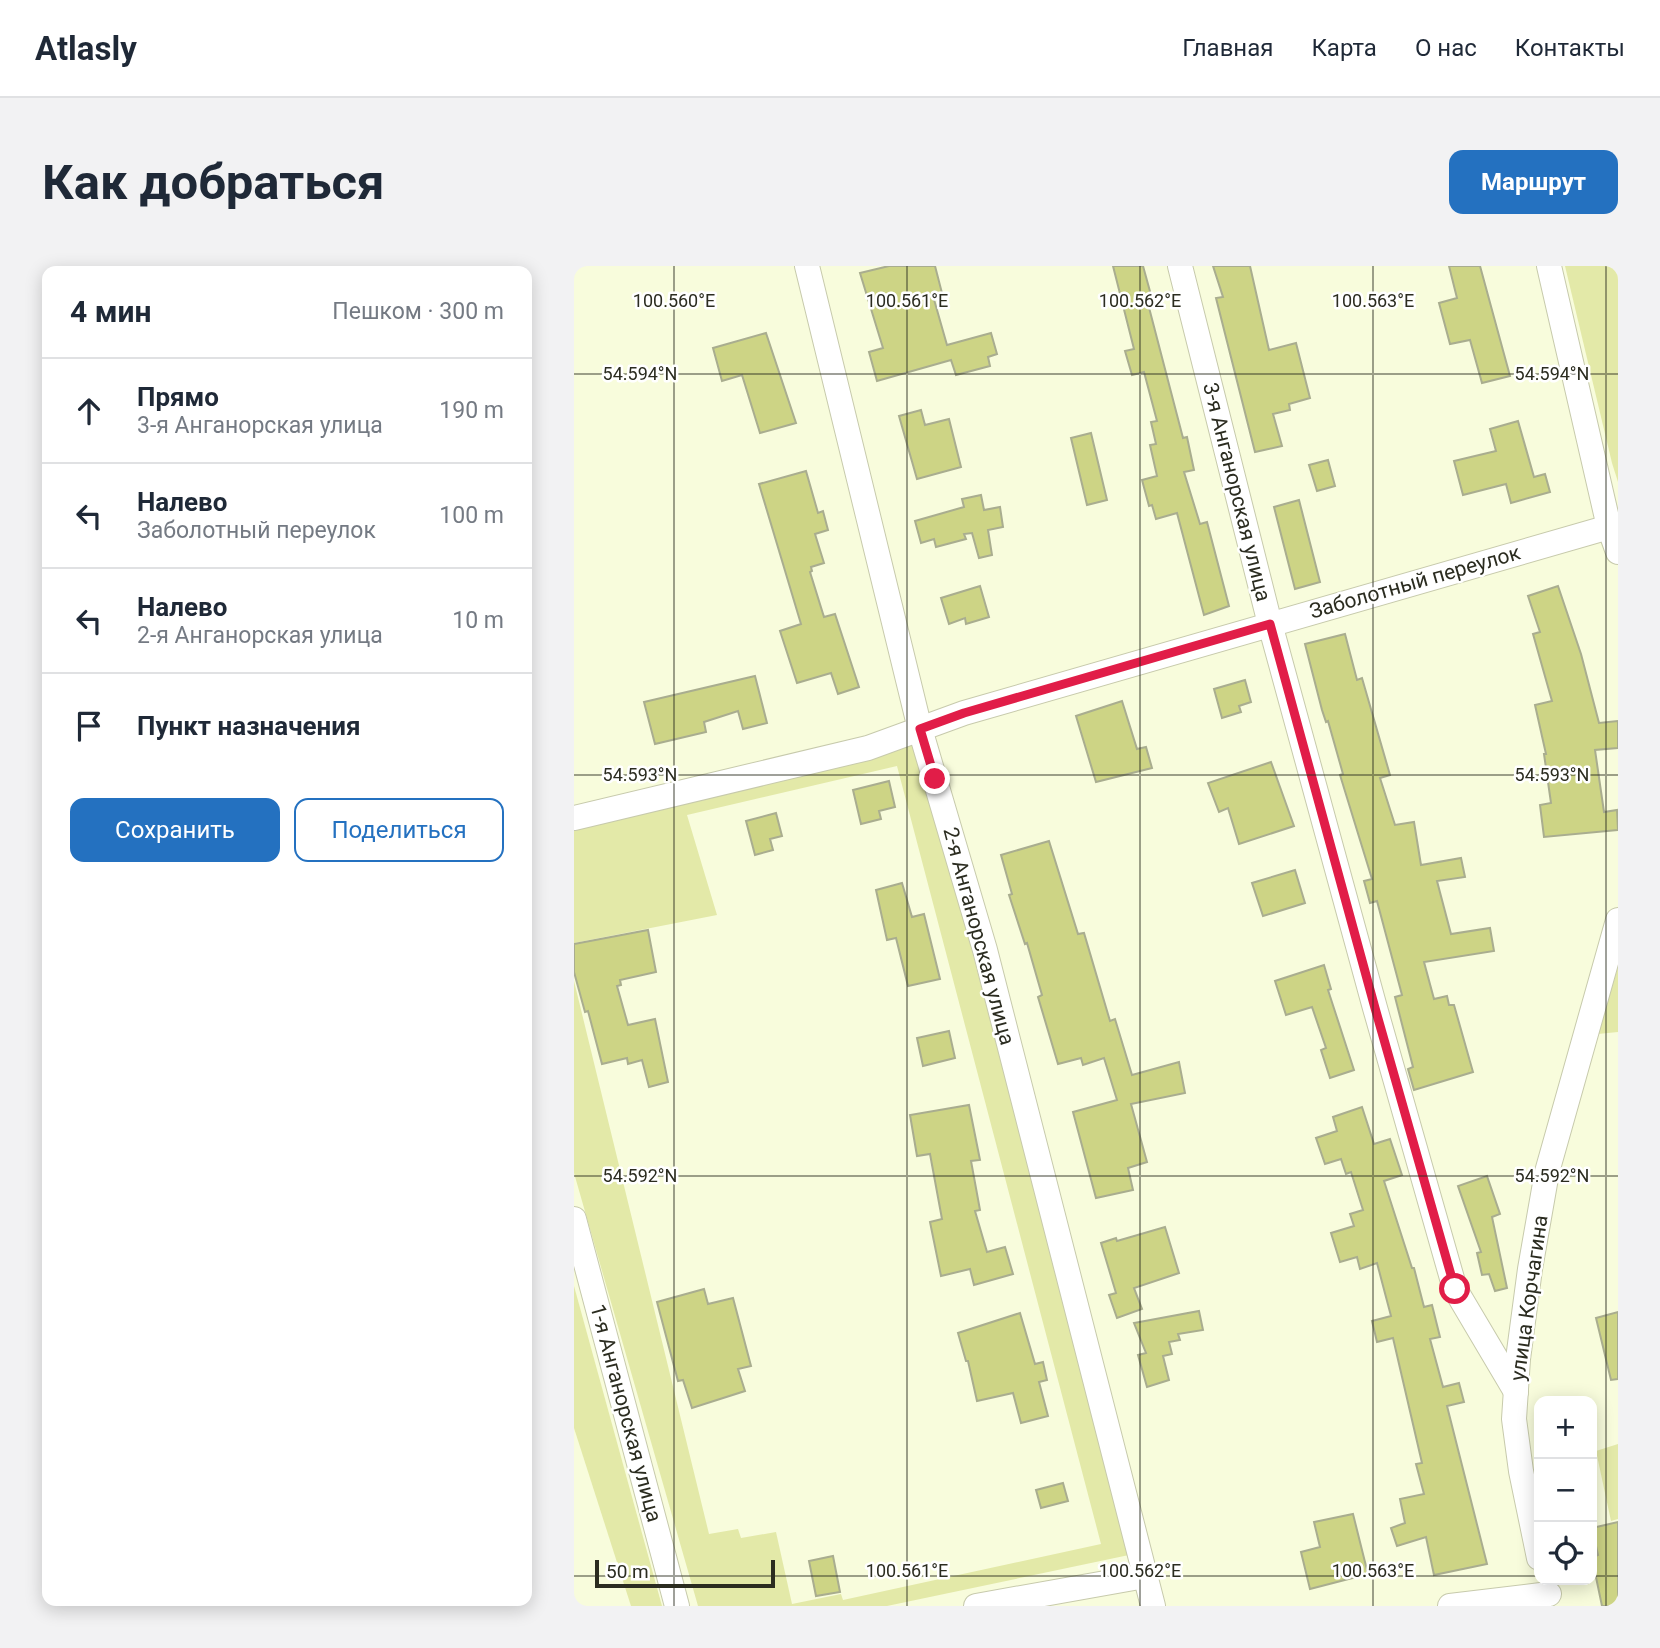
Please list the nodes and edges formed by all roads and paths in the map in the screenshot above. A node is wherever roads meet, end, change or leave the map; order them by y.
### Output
1 (807, 266) edge
2 (1180, 266) edge
3 (1549, 266) edge
4 (1609, 527) junction
5 (1618, 552) edge
6 (1270, 624) junction
7 (920, 729) junction
8 (574, 817) edge
9 (1618, 920) edge
10 (574, 1219) edge
11 (1516, 1392) junction
12 (1534, 1534) edge
13 (1145, 1576) junction
14 (1548, 1593) edge
15 (677, 1606) edge
16 (976, 1606) edge
17 (1153, 1606) edge
18 (1450, 1606) edge

1 - 7 street, 2-я Анганорская улица
2 - 6 street, 3-я Анганорская улица
3 - 4 street
4 - 5 street
4 - 6 street, Заболотный переулок
6 - 7 street, Заболотный переулок
6 - 11 street, 3-я Анганорская улица
7 - 8 street, Заболотный переулок
7 - 13 street, 2-я Анганорская улица
9 - 11 street, улица Корчагина
10 - 15 street, 1-я Анганорская улица
11 - 12 street
13 - 16 street
13 - 17 street, 2-я Анганорская улица
14 - 18 street

